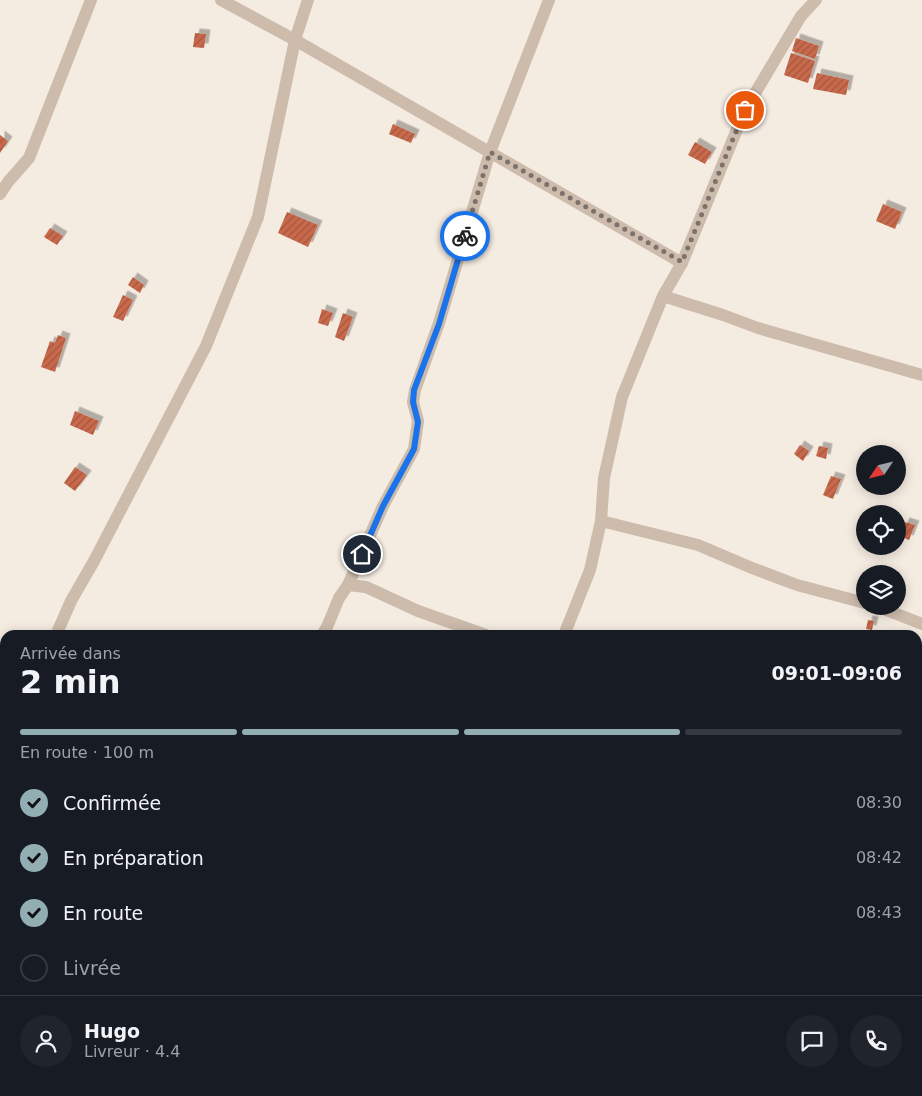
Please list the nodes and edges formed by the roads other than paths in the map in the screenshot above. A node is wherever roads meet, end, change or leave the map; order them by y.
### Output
1 (91, 0) edge
2 (221, 0) edge
3 (308, 0) edge
4 (549, 0) edge
5 (816, 0) edge
6 (295, 40) junction
7 (490, 152) junction
8 (0, 194) edge
9 (682, 262) junction
10 (663, 296) junction
11 (922, 375) edge
12 (602, 521) junction
13 (348, 586) junction
14 (856, 601) edge
15 (899, 615) edge
16 (922, 624) edge
17 (58, 630) edge
18 (326, 630) edge
19 (472, 630) edge
20 (566, 630) edge

1 - 8 street
2 - 6 street
3 - 6 street
4 - 7 street
5 - 9 street
6 - 7 street
6 - 17 street
7 - 9 street
7 - 13 street
9 - 10 street
10 - 11 street
10 - 12 street
12 - 14 street
12 - 20 street
13 - 18 street
13 - 19 street
15 - 16 street

